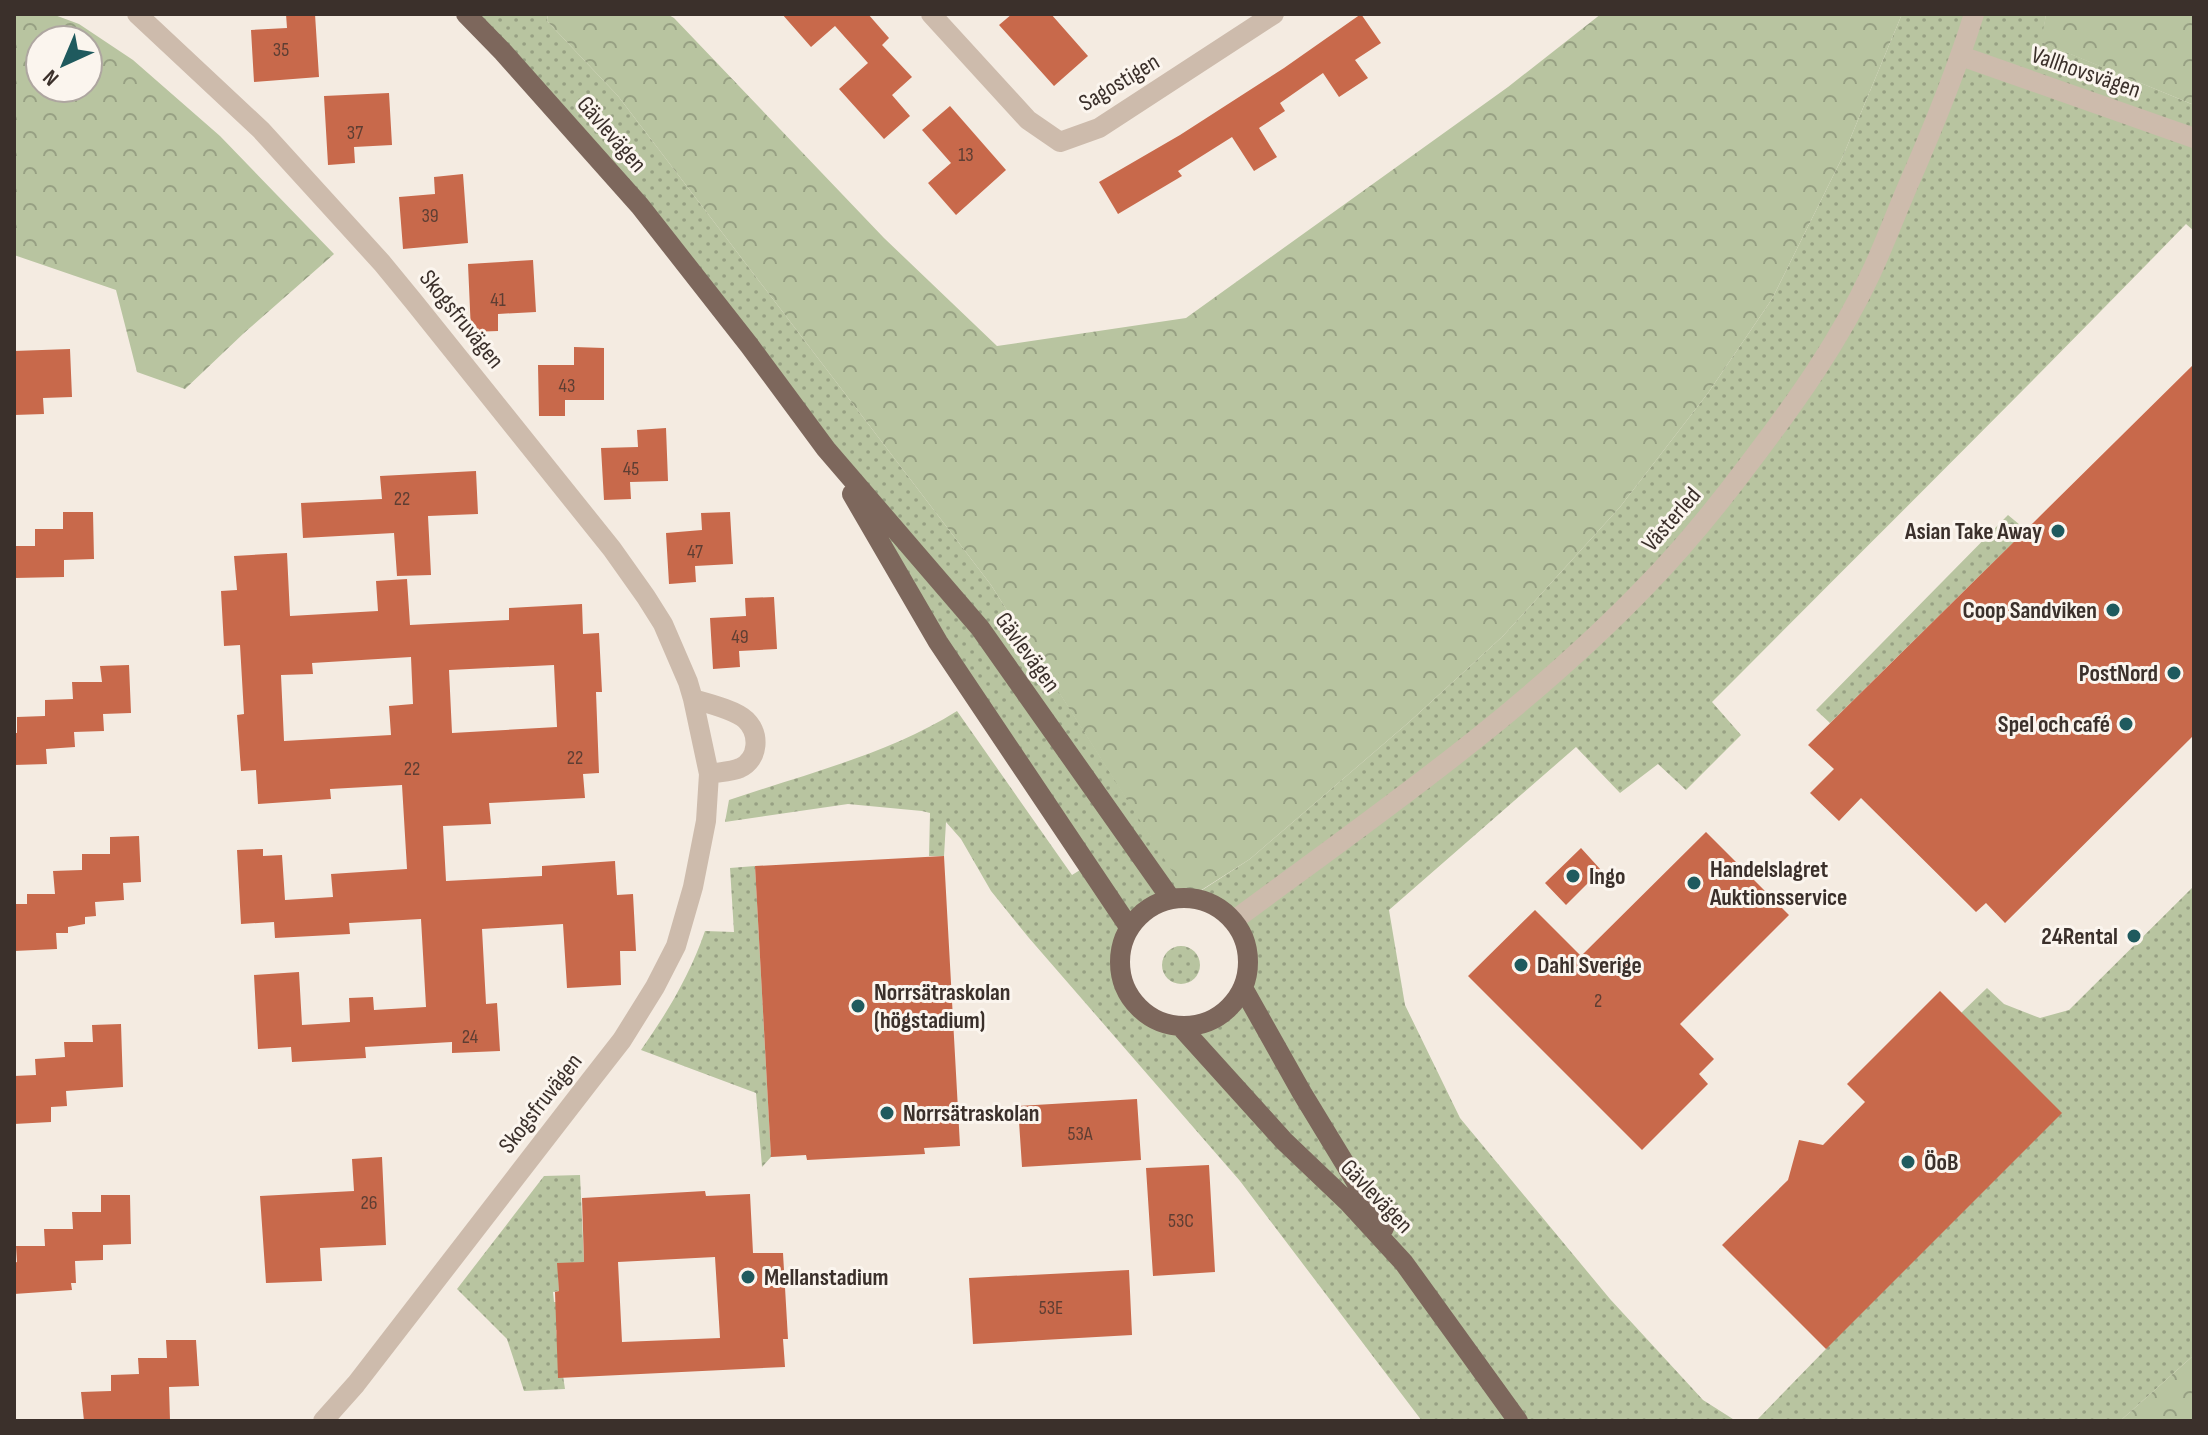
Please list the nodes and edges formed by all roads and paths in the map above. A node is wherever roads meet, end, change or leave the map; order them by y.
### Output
1 (137, 14) edge
2 (466, 14) edge
3 (931, 14) edge
4 (1274, 14) edge
5 (1974, 14) edge
6 (1961, 56) junction
7 (2194, 138) edge
8 (826, 449) junction
9 (693, 699) junction
10 (709, 774) junction
11 (1171, 899) junction
12 (1233, 921) junction
13 (1129, 927) junction
14 (1243, 988) junction
15 (1181, 1027) junction
16 (1404, 1263) junction
17 (323, 1421) edge
18 (1518, 1421) edge

1 - 9 street, Skogsfruvägen
2 - 8 main road, Gävlevägen
3 - 4 street, Sagostigen
5 - 6 street, Västerled
6 - 7 street, Vallhovsvägen
6 - 12 street, Västerled
8 - 11 main road, Gävlevägen
8 - 13 main road, Gävlevägen
9 - 10 street, Skogsfruvägen
9 - 10 street
10 - 17 street, Skogsfruvägen
11 - 12 main road
11 - 13 main road
12 - 14 main road
13 - 15 main road, Gävlevägen
14 - 15 main road
14 - 16 main road, Gävlevägen
15 - 16 main road, Gävlevägen
16 - 18 main road, Gävlevägen

